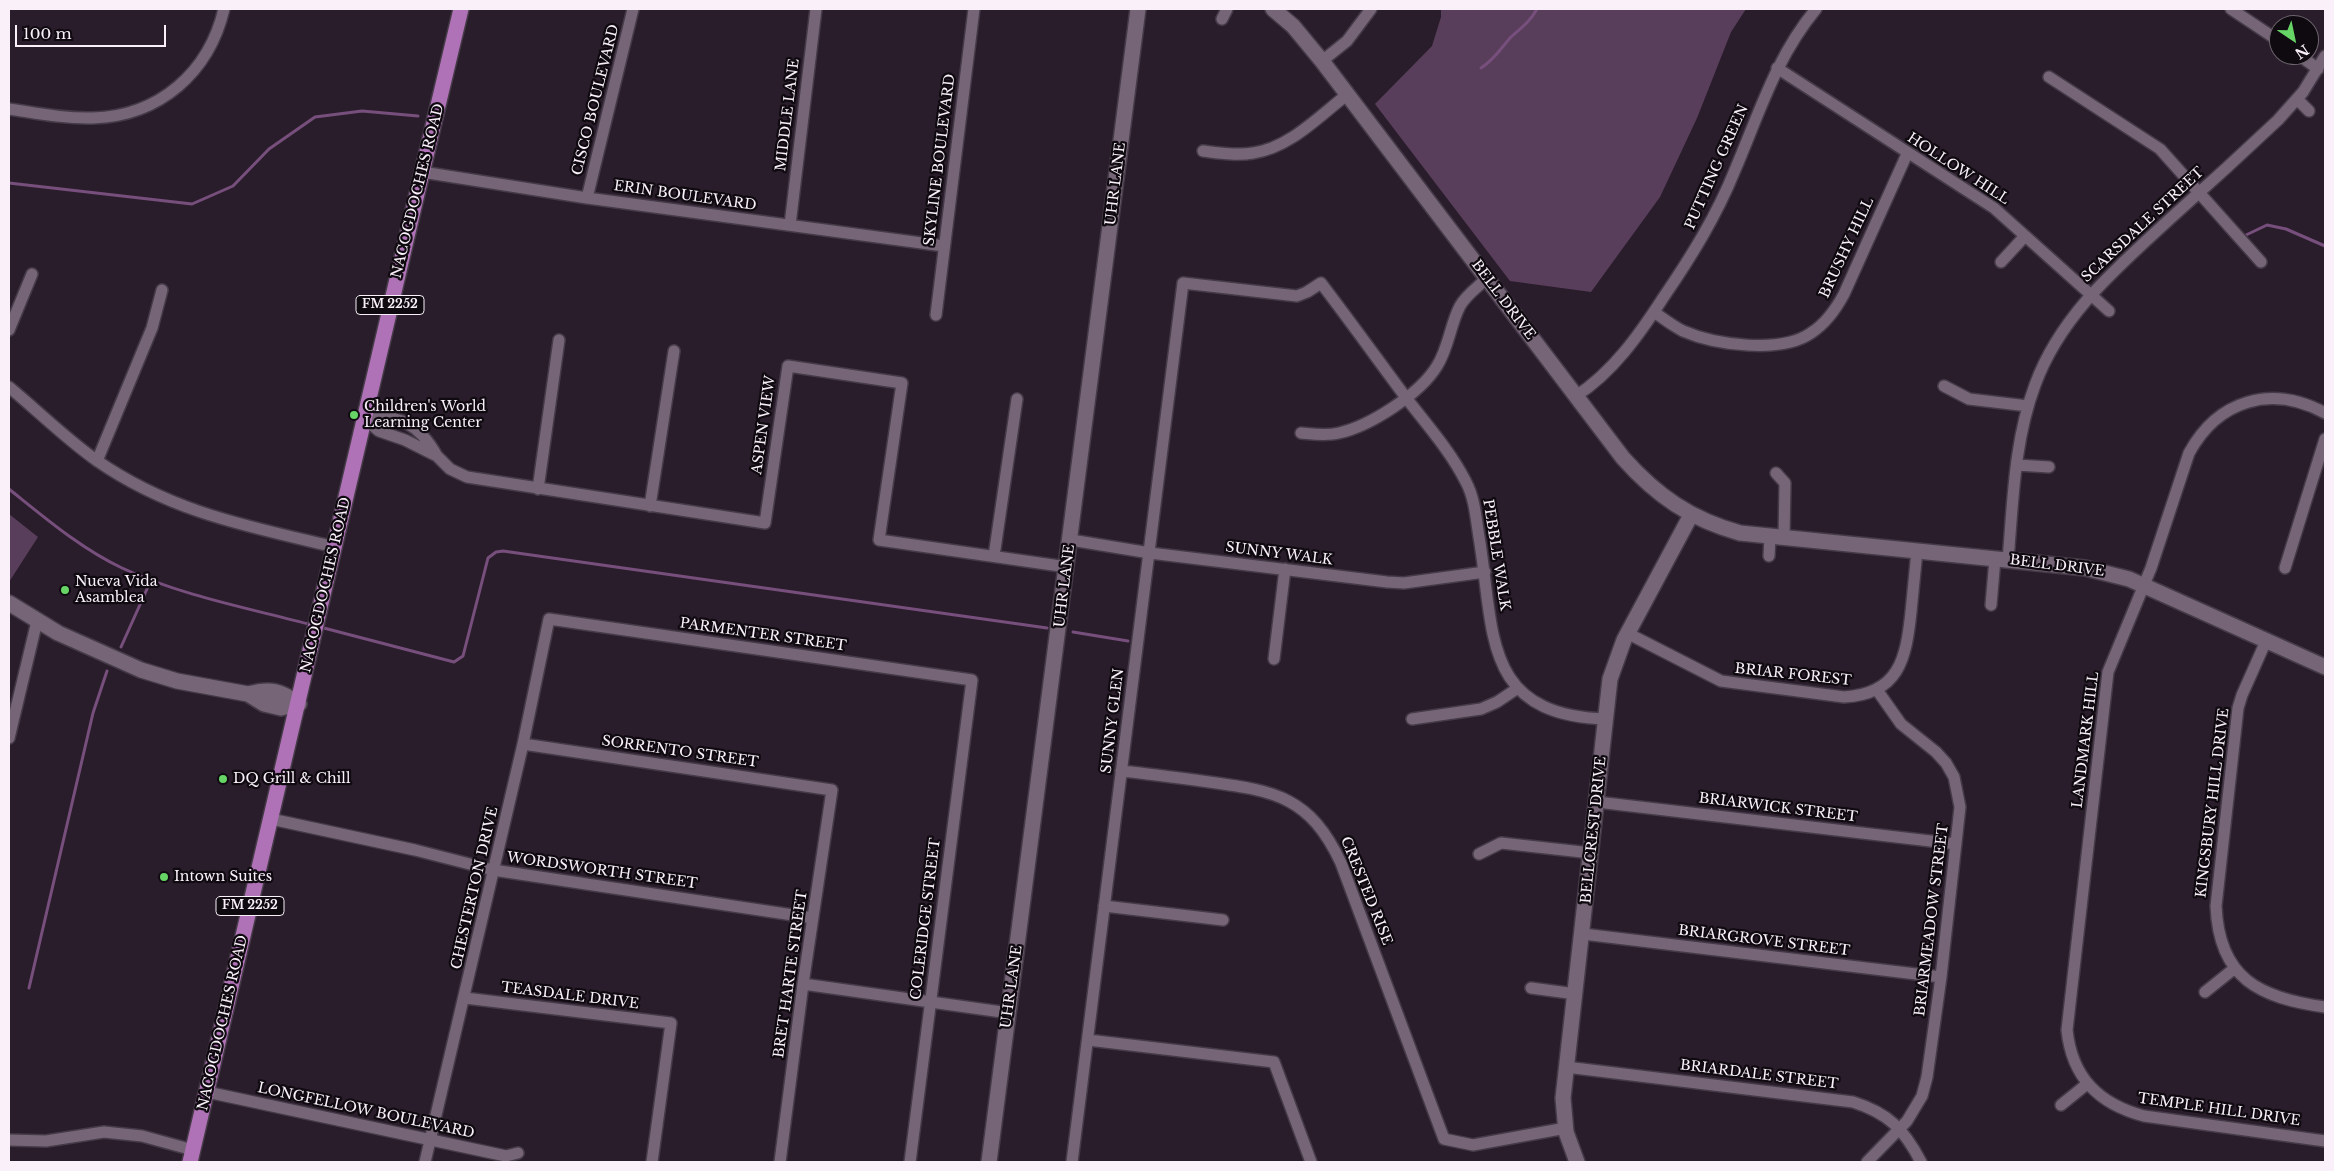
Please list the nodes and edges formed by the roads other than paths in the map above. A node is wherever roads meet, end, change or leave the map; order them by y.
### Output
1 (224, 9) edge
2 (462, 9) edge
3 (633, 9) edge
4 (816, 9) edge
5 (974, 9) edge
6 (1138, 9) edge
7 (1274, 9) edge
8 (1371, 9) edge
9 (1816, 9) edge
10 (2231, 9) edge
11 (2269, 34) edge
12 (2325, 56) edge
13 (1322, 60) junction
14 (2313, 65) edge
15 (1777, 68) junction
16 (2318, 69) junction
17 (2049, 77) dead end
18 (1348, 94) junction
19 (2297, 99) junction
20 (9, 109) edge
21 (2309, 111) dead end
22 (1203, 151) dead end
23 (1907, 154) junction
24 (422, 172) junction
25 (2200, 193) junction
26 (587, 198) junction
27 (790, 225) junction
28 (2025, 236) junction
29 (944, 246) junction
30 (2002, 262) dead end
31 (2261, 262) dead end
32 (32, 274) dead end
33 (1486, 278) junction
34 (1183, 283) joint
35 (162, 290) dead end
36 (2089, 296) junction
37 (2109, 311) dead end
38 (1654, 312) junction
39 (936, 315) dead end
40 (9, 330) edge
41 (560, 340) dead end
42 (674, 352) dead end
43 (9, 386) edge
44 (1944, 386) dead end
45 (1576, 396) junction
46 (1406, 397) junction
47 (1017, 400) dead end
48 (2028, 406) junction
49 (2325, 413) edge
50 (364, 418) junction
51 (1301, 434) dead end
52 (2325, 439) edge
53 (437, 456) junction
54 (97, 461) junction
55 (2017, 464) junction
56 (2049, 467) dead end
57 (1776, 473) dead end
58 (538, 489) junction
59 (650, 506) junction
60 (1690, 515) junction
61 (1777, 538) junction
62 (1071, 540) junction
63 (335, 547) junction
64 (1917, 551) junction
65 (1150, 553) junction
66 (994, 556) junction
67 (1769, 556) dead end
68 (2001, 559) junction
69 (1067, 567) junction
70 (2285, 568) dead end
71 (1285, 569) junction
72 (1485, 572) junction
73 (2145, 586) junction
74 (9, 603) edge
75 (1991, 604) dead end
76 (549, 619) joint
77 (37, 620) junction
78 (1627, 634) junction
79 (2266, 641) junction
80 (1274, 659) dead end
81 (2325, 667) edge
82 (972, 680) joint
83 (1518, 688) junction
84 (1877, 690) junction
85 (299, 704) junction
86 (1606, 718) junction
87 (1412, 719) dead end
88 (9, 738) edge
89 (523, 744) junction
90 (1121, 771) junction
91 (832, 790) joint
92 (1597, 802) junction
93 (271, 819) junction
94 (1956, 844) junction
95 (1591, 853) junction
96 (1479, 854) dead end
97 (493, 870) junction
98 (1104, 906) junction
99 (813, 918) junction
100 (1223, 920) dead end
101 (1583, 934) junction
102 (2235, 968) junction
103 (1941, 977) junction
104 (803, 984) junction
105 (1532, 988) dead end
106 (2205, 992) dead end
107 (1576, 994) junction
108 (465, 998) junction
109 (931, 1003) junction
110 (2325, 1007) edge
111 (1009, 1013) junction
112 (1088, 1040) junction
113 (1566, 1067) junction
114 (2087, 1084) junction
115 (207, 1092) junction
116 (2061, 1104) dead end
117 (1566, 1128) junction
118 (1900, 1129) junction
119 (9, 1140) edge
120 (431, 1140) junction
121 (2325, 1141) edge
122 (518, 1153) dead end
123 (191, 1156) edge
124 (425, 1162) edge
125 (652, 1162) edge
126 (780, 1162) edge
127 (910, 1162) edge
128 (988, 1162) edge
129 (1072, 1162) edge
130 (1311, 1162) edge
131 (1577, 1162) edge
132 (1867, 1162) edge
133 (1921, 1162) edge

1 - 20 street
2 - 24 main road, NACOGDOCHES ROAD / FM 2252
3 - 26 street, CISCO BOULEVARD
4 - 27 street, MIDDLE LANE
5 - 29 street, SKYLINE BOULEVARD
6 - 62 street, UHR LANE
7 - 13 street, BELL DRIVE
8 - 13 street
9 - 15 street, PUTTING GREEN
10 - 11 street
12 - 16 street, SCARSDALE STREET
13 - 18 street, BELL DRIVE
14 - 16 street
15 - 23 street, HOLLOW HILL
15 - 38 street, PUTTING GREEN
16 - 19 street, SCARSDALE STREET
17 - 25 street
18 - 22 street
18 - 33 street, BELL DRIVE
19 - 21 street
19 - 25 street, SCARSDALE STREET
23 - 28 street, HOLLOW HILL
23 - 38 street, BRUSHY HILL
24 - 26 street, ERIN BOULEVARD
24 - 50 main road, NACOGDOCHES ROAD / FM 2252
25 - 31 street
25 - 36 street, SCARSDALE STREET
26 - 27 street, ERIN BOULEVARD
27 - 29 street, ERIN BOULEVARD
28 - 30 street
28 - 36 street, HOLLOW HILL
29 - 39 street, SKYLINE BOULEVARD
32 - 40 street
33 - 45 street, BELL DRIVE
33 - 46 street
34 - 46 street, PEBBLE WALK
34 - 65 street, SUNNY GLEN
35 - 54 street
36 - 37 street, HOLLOW HILL
36 - 48 street, SCARSDALE STREET
38 - 45 street, PUTTING GREEN
41 - 58 street
42 - 59 street
43 - 54 street
44 - 48 street
45 - 60 street, BELL DRIVE
46 - 51 street
46 - 72 street, PEBBLE WALK
47 - 66 street
48 - 55 street, SCARSDALE STREET
49 - 73 street, LANDMARK HILL
50 - 53 street, ASPEN VIEW
50 - 53 street, ASPEN VIEW
50 - 63 main road, NACOGDOCHES ROAD / FM 2252
52 - 70 street
53 - 58 street, ASPEN VIEW
54 - 63 street
55 - 56 street
55 - 68 street, SCARSDALE STREET
57 - 61 street
58 - 59 street, ASPEN VIEW
59 - 66 street, ASPEN VIEW
60 - 61 street, BELL DRIVE
60 - 78 street, BELLCREST DRIVE
61 - 64 street, BELL DRIVE
61 - 67 street
62 - 65 street, SUNNY WALK
62 - 69 street, UHR LANE
63 - 85 main road, NACOGDOCHES ROAD / FM 2252
64 - 68 street, BELL DRIVE
64 - 84 street
65 - 71 street, SUNNY WALK
65 - 90 street, SUNNY GLEN
66 - 69 street, ASPEN VIEW
68 - 73 street, BELL DRIVE
68 - 75 street, SCARSDALE STREET
69 - 111 street, UHR LANE
71 - 72 street, SUNNY WALK
71 - 80 street
72 - 83 street, PEBBLE WALK
73 - 79 street, BELL DRIVE
73 - 114 street, LANDMARK HILL
74 - 77 street
76 - 82 street, PARMENTER STREET
76 - 89 street, CHESTERTON DRIVE
77 - 85 street
77 - 88 street
78 - 84 street, BRIAR FOREST
78 - 86 street, BELLCREST DRIVE
79 - 81 street, BELL DRIVE
79 - 102 street, KINGSBURY HILL DRIVE
82 - 109 street, COLERIDGE STREET
83 - 86 street, PEBBLE WALK
83 - 87 street
84 - 94 street, BRIARMEADOW STREET
85 - 93 main road, NACOGDOCHES ROAD / FM 2252
86 - 92 street, BELLCREST DRIVE
89 - 91 street, SORRENTO STREET
89 - 97 street, CHESTERTON DRIVE
90 - 98 street, SUNNY GLEN
90 - 117 street, CRESTED RISE
91 - 99 street, BRET HARTE STREET
92 - 94 street, BRIARWICK STREET
92 - 95 street, BELLCREST DRIVE
93 - 97 street, WORDSWORTH STREET
93 - 115 main road, NACOGDOCHES ROAD / FM 2252
94 - 103 street, BRIARMEADOW STREET
95 - 96 street
95 - 101 street, BELLCREST DRIVE
97 - 99 street, WORDSWORTH STREET
97 - 108 street, CHESTERTON DRIVE
98 - 100 street
98 - 112 street, SUNNY GLEN
99 - 104 street, BRET HARTE STREET
101 - 103 street, BRIARGROVE STREET
101 - 107 street, BELLCREST DRIVE
102 - 106 street
102 - 110 street, KINGSBURY HILL DRIVE
103 - 118 street, BRIARMEADOW STREET
104 - 109 street
104 - 126 street, BRET HARTE STREET
105 - 107 street
107 - 113 street, BELLCREST DRIVE
108 - 120 street, CHESTERTON DRIVE
108 - 125 street, TEASDALE DRIVE
109 - 111 street
109 - 127 street, COLERIDGE STREET
111 - 128 street, UHR LANE
112 - 129 street, SUNNY GLEN
112 - 130 street
113 - 117 street, BELLCREST DRIVE
113 - 118 street, BRIARDALE STREET
114 - 116 street
114 - 121 street, TEMPLE HILL DRIVE
115 - 120 street, LONGFELLOW BOULEVARD
115 - 123 main road, NACOGDOCHES ROAD / FM 2252
117 - 131 street, BELLCREST DRIVE
118 - 132 street, BRIARMEADOW STREET
118 - 133 street, BRIARDALE STREET
119 - 123 street
120 - 122 street, LONGFELLOW BOULEVARD
120 - 124 street, CHESTERTON DRIVE

